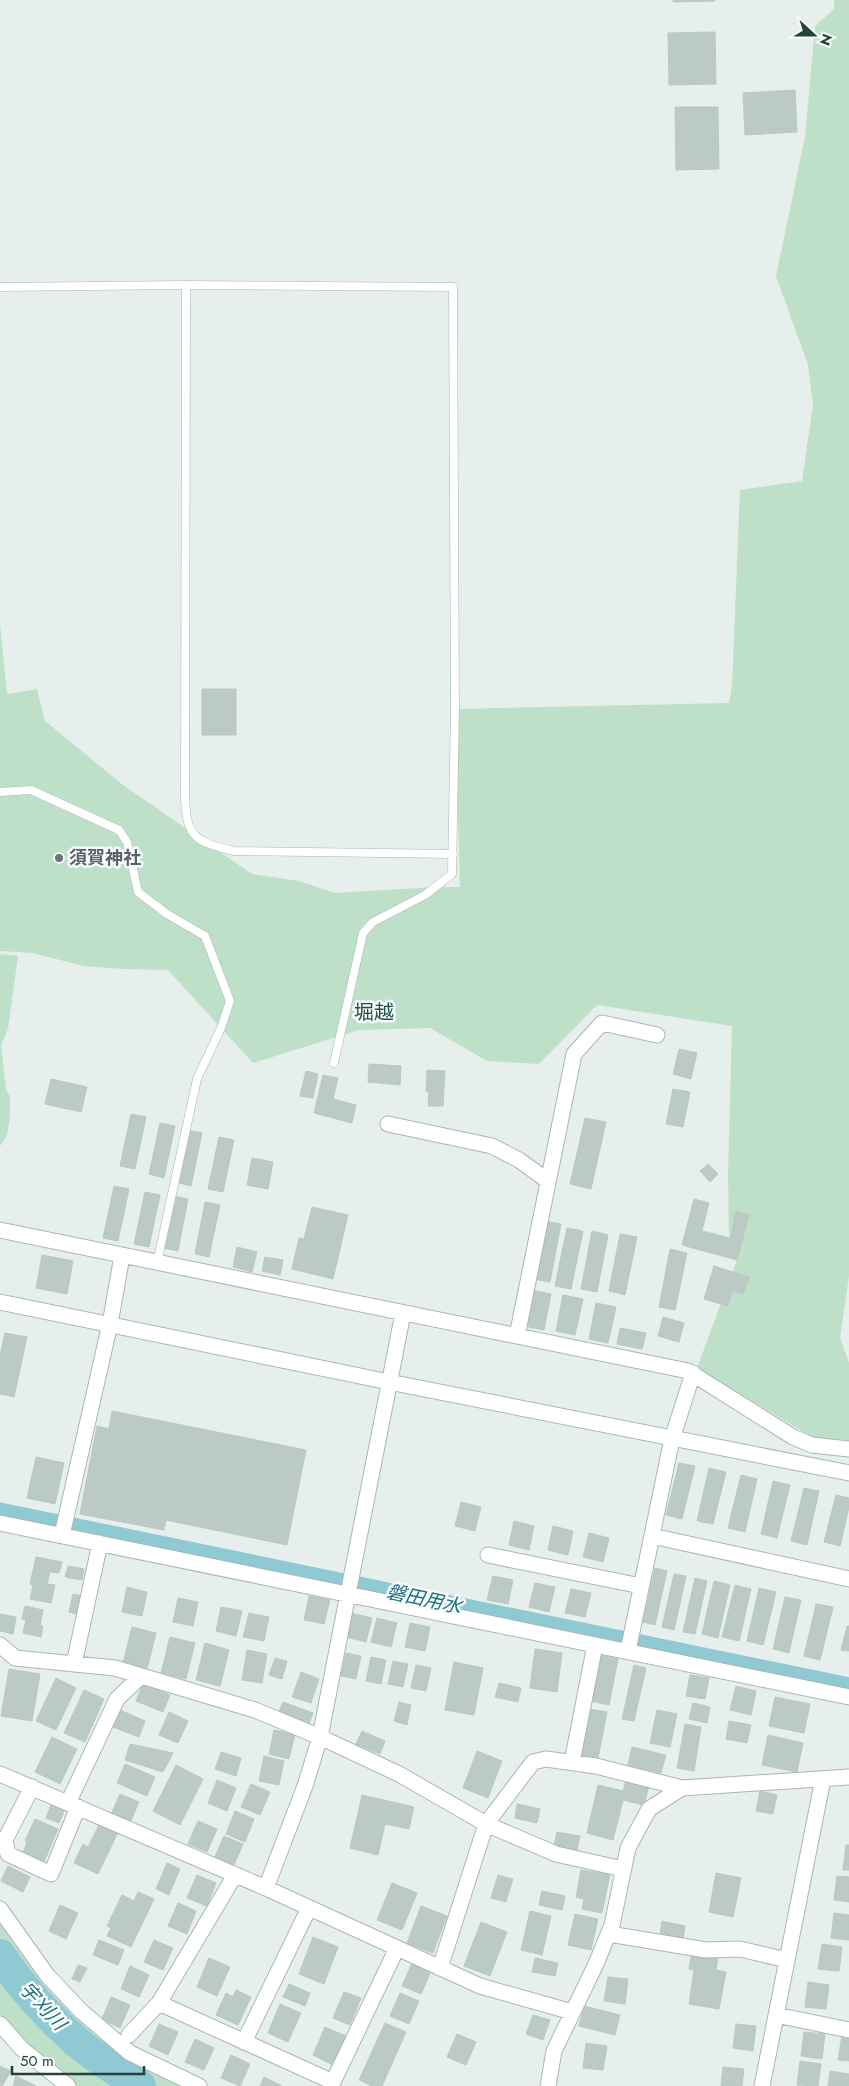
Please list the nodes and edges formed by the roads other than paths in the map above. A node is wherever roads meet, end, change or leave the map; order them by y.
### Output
1 (186, 285) junction
2 (0, 287) edge
3 (0, 792) edge
4 (453, 854) junction
5 (657, 1035) dead end
6 (334, 1063) dead end
7 (388, 1124) dead end
8 (548, 1181) junction
9 (0, 1230) edge
10 (122, 1256) junction
11 (157, 1263) junction
12 (0, 1302) edge
13 (404, 1313) junction
14 (110, 1324) junction
15 (516, 1336) junction
16 (693, 1373) junction
17 (389, 1382) junction
18 (672, 1439) junction
19 (849, 1449) edge
20 (849, 1473) edge
21 (0, 1522) edge
22 (62, 1536) junction
23 (652, 1536) junction
24 (100, 1543) junction
25 (488, 1556) dead end
26 (849, 1579) edge
27 (641, 1586) junction
28 (347, 1594) junction
29 (0, 1645) edge
30 (595, 1645) junction
31 (628, 1651) junction
32 (74, 1664) junction
33 (141, 1676) junction
34 (849, 1697) edge
35 (320, 1737) junction
36 (572, 1762) junction
37 (0, 1774) edge
38 (849, 1777) edge
39 (823, 1779) junction
40 (32, 1787) junction
41 (682, 1788) junction
42 (74, 1805) junction
43 (486, 1824) junction
44 (622, 1869) junction
45 (235, 1875) junction
46 (266, 1888) junction
47 (309, 1908) junction
48 (0, 1909) edge
49 (609, 1934) junction
50 (397, 1948) junction
51 (787, 1960) junction
52 (440, 1968) junction
53 (159, 2003) junction
54 (572, 2012) junction
55 (776, 2015) junction
56 (0, 2024) edge
57 (849, 2030) edge
58 (129, 2035) dead end
59 (244, 2042) junction
60 (64, 2085) edge
61 (199, 2086) edge
62 (548, 2086) edge
63 (762, 2086) edge

1 - 2 lane
1 - 4 lane
1 - 4 lane
3 - 11 lane
4 - 6 lane
5 - 8 street
7 - 8 street
8 - 15 street
9 - 10 street
10 - 11 street
10 - 14 street
11 - 13 street
12 - 14 street
13 - 15 street
13 - 17 street
14 - 17 street
14 - 22 street
15 - 16 street
16 - 18 street
16 - 19 street
17 - 18 street
17 - 28 street
18 - 20 street
18 - 23 street
21 - 22 street
22 - 24 street
23 - 26 street
23 - 27 street
24 - 28 street
24 - 32 street
25 - 27 street
27 - 31 street
28 - 30 street
28 - 35 street
29 - 32 street
30 - 31 street
30 - 36 street
31 - 34 street
32 - 33 street
33 - 35 street
33 - 42 street
35 - 43 street
35 - 46 street
36 - 41 street
36 - 43 street
37 - 40 street
38 - 39 street
39 - 41 street
39 - 51 street
40 - 42 street
40 - 42 street
41 - 44 street
42 - 45 street
43 - 44 street
43 - 52 street
44 - 49 street
45 - 46 street
45 - 53 street
46 - 47 street
47 - 50 street
47 - 59 street
48 - 61 street
49 - 51 street
49 - 54 street
50 - 52 street
50 - 59 street
51 - 55 street
52 - 54 street
53 - 58 street
53 - 59 street
54 - 62 street
55 - 57 street
55 - 63 street
56 - 60 street

